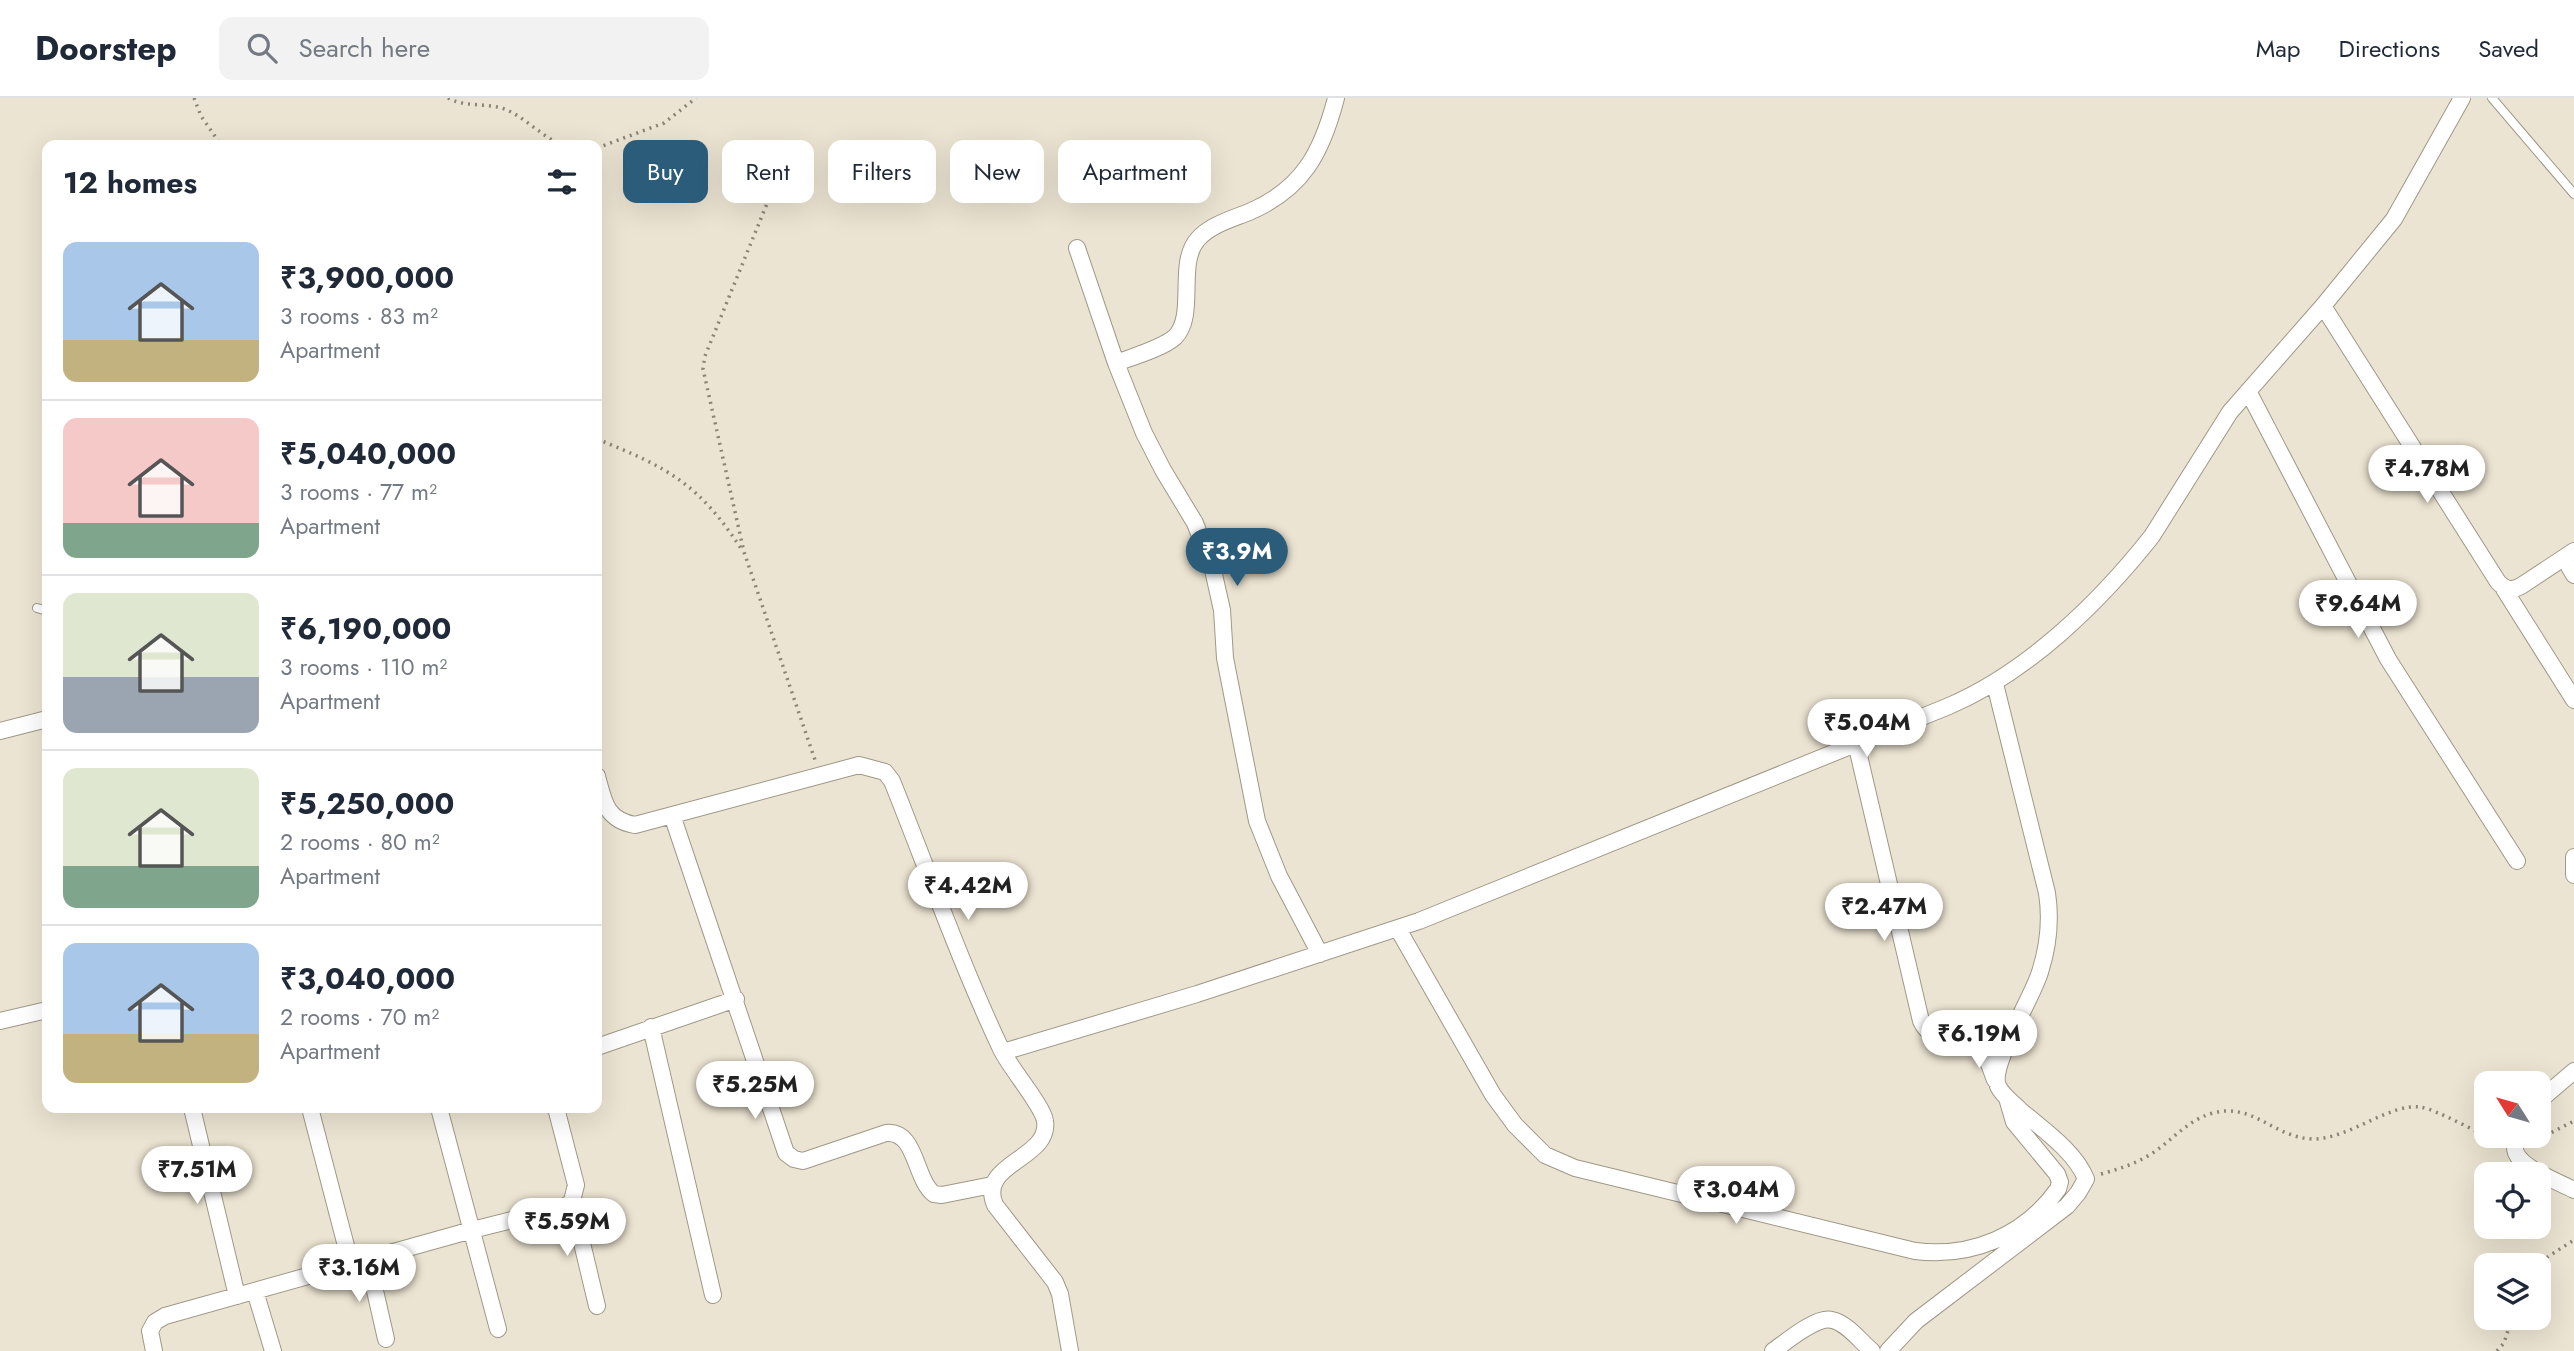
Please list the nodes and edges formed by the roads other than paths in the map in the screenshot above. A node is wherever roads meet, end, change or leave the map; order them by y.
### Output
1 (1336, 98) edge
2 (2462, 98) edge
3 (2492, 98) edge
4 (2574, 194) edge
5 (1077, 248) dead end
6 (2323, 306) junction
7 (1116, 363) junction
8 (2248, 391) junction
9 (2569, 554) edge
10 (2574, 575) edge
11 (2504, 589) junction
12 (37, 608) dead end
13 (42, 610) edge
14 (1995, 684) junction
15 (2574, 700) edge
16 (42, 720) edge
17 (0, 731) edge
18 (1856, 743) junction
19 (602, 795) edge
20 (672, 815) junction
21 (2574, 857) edge
22 (2517, 861) dead end
23 (2574, 875) edge
24 (1398, 929) junction
25 (1320, 954) junction
26 (736, 999) junction
27 (42, 1011) edge
28 (0, 1021) edge
29 (651, 1027) junction
30 (602, 1045) edge
31 (1003, 1052) junction
32 (2574, 1071) edge
33 (2552, 1090) edge
34 (2003, 1093) junction
35 (193, 1113) edge
36 (311, 1113) edge
37 (440, 1113) edge
38 (557, 1113) edge
39 (2519, 1148) edge
40 (992, 1185) junction
41 (2574, 1190) edge
42 (572, 1201) junction
43 (472, 1230) junction
44 (368, 1260) junction
45 (351, 1265) junction
46 (255, 1292) junction
47 (713, 1295) dead end
48 (237, 1296) junction
49 (597, 1306) dead end
50 (498, 1329) dead end
51 (386, 1339) dead end
52 (154, 1351) edge
53 (273, 1351) edge
54 (1070, 1351) edge
55 (1773, 1351) edge
56 (1872, 1351) edge
57 (1888, 1351) edge

1 - 7 street
2 - 6 street
3 - 4 lane
5 - 7 street
6 - 8 street
6 - 11 street
7 - 25 street
8 - 14 street
8 - 22 street
9 - 10 street
9 - 11 street
11 - 15 street
12 - 13 lane
14 - 18 street
14 - 34 street
16 - 17 street
18 - 24 street
18 - 34 street
19 - 20 street
20 - 26 street
20 - 31 street
21 - 23 street
24 - 25 street
24 - 34 street
25 - 31 street
26 - 29 street
26 - 40 street
27 - 28 street
29 - 30 street
29 - 47 street
31 - 40 street
32 - 33 street
34 - 57 street
35 - 48 street
36 - 45 street
37 - 43 street
38 - 42 street
39 - 41 street
40 - 54 street
42 - 43 street
42 - 49 street
43 - 44 street
43 - 50 street
44 - 45 street
44 - 51 street
45 - 46 street
46 - 48 street
46 - 53 street
48 - 52 street
55 - 56 street

